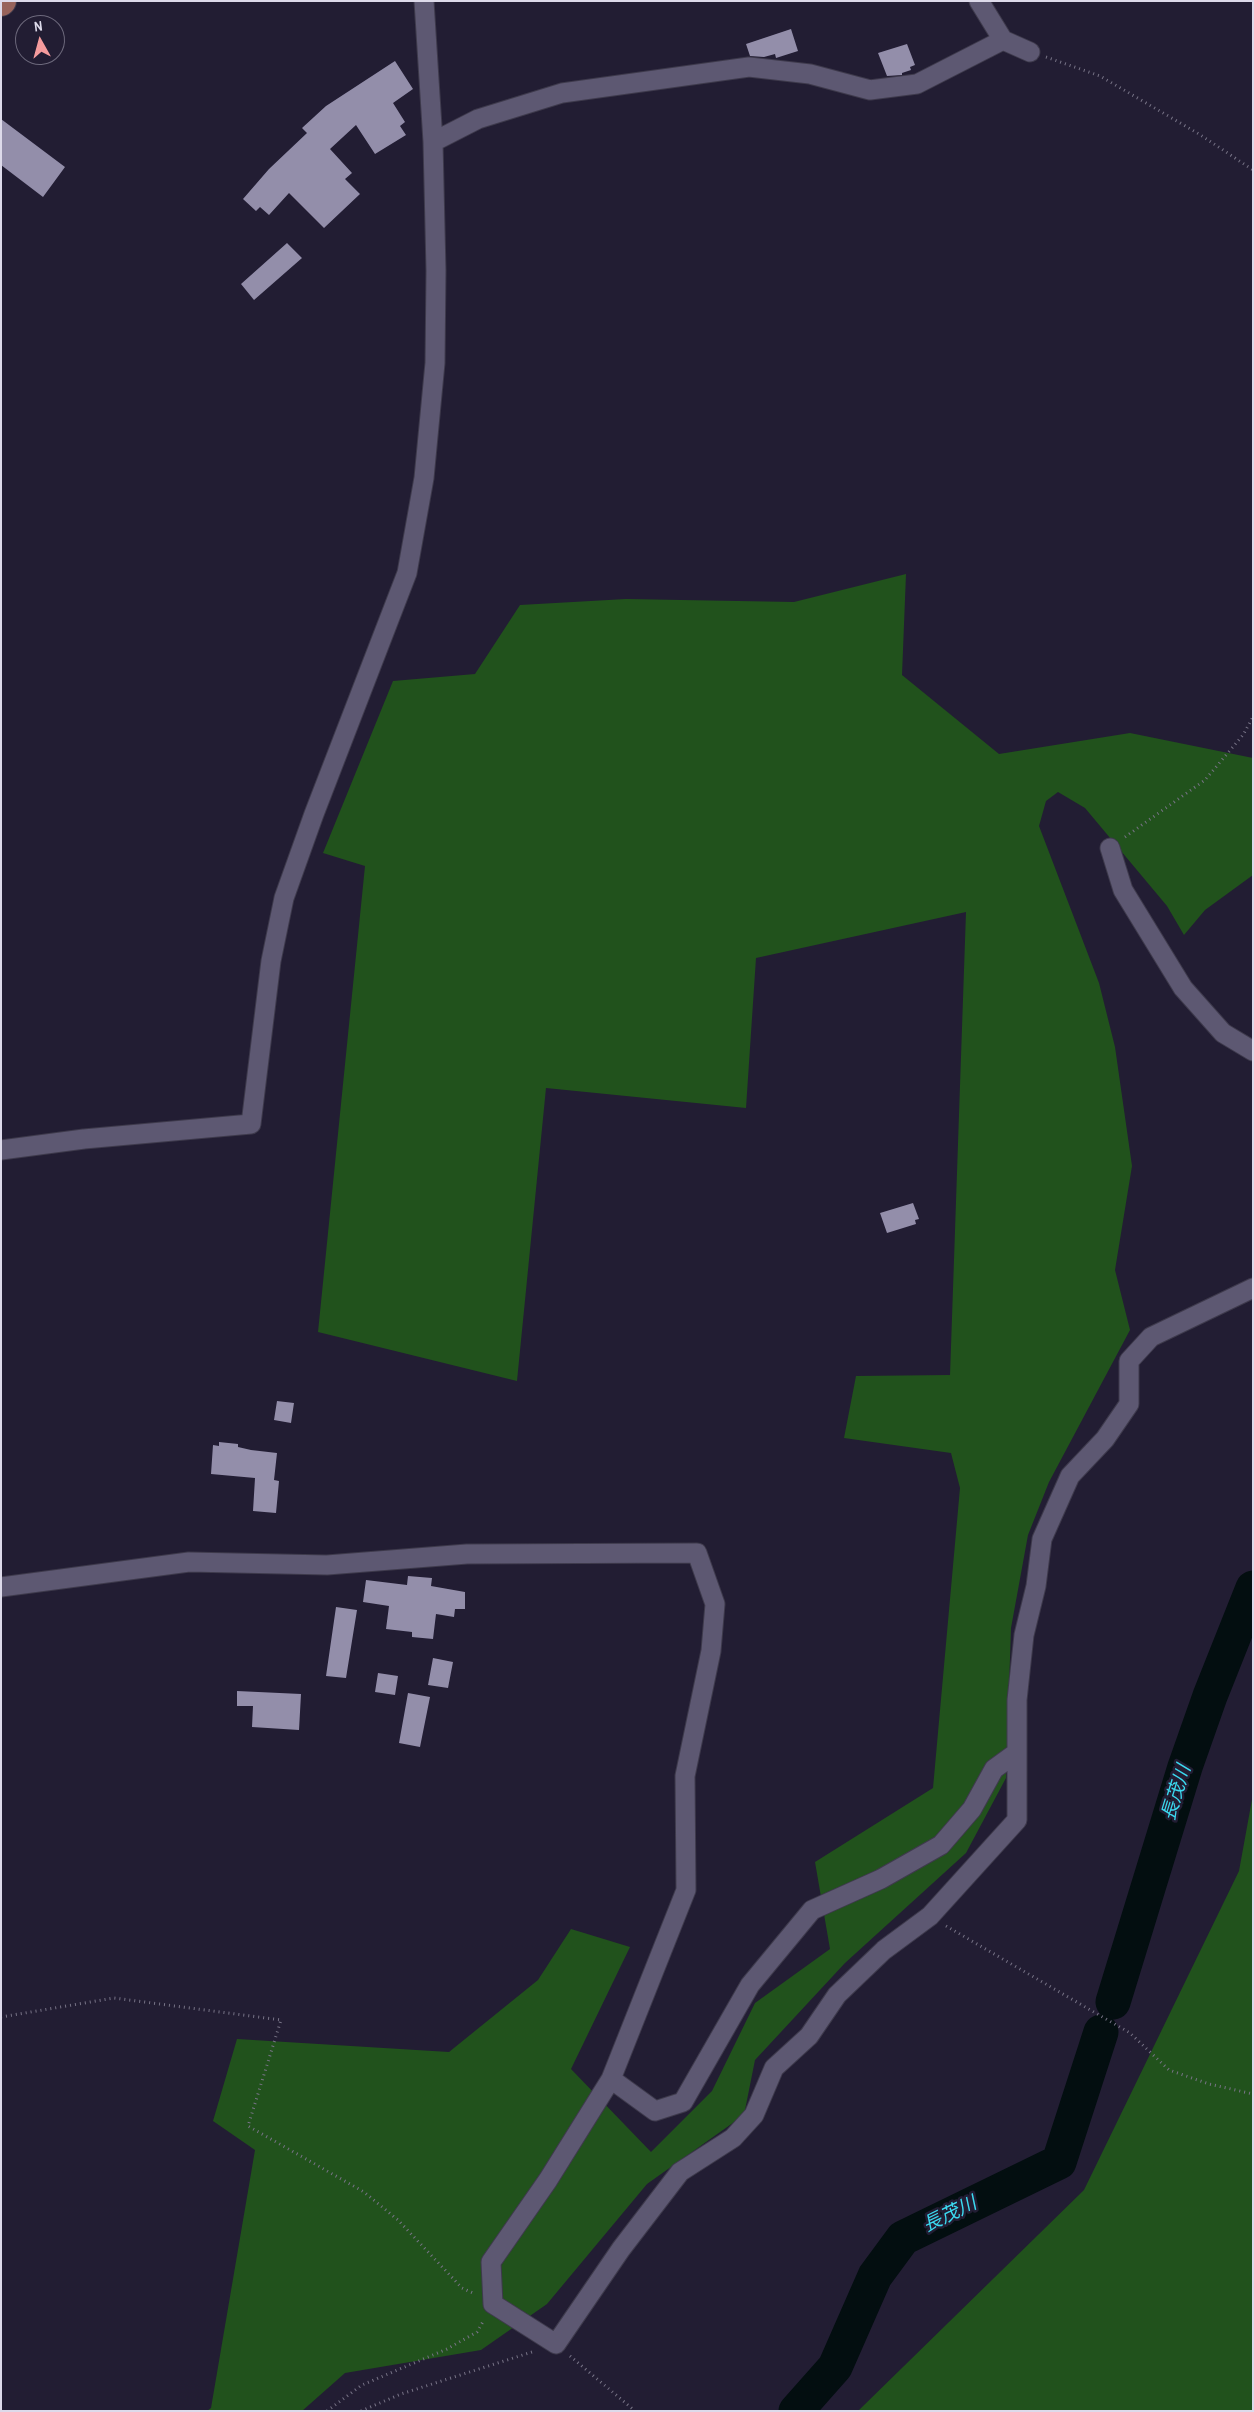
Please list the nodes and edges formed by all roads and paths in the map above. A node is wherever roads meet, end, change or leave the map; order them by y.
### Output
1 (424, 1) edge
2 (979, 1) edge
3 (1003, 40) junction
4 (1030, 52) joint
5 (433, 142) junction
6 (1253, 170) edge
7 (1253, 717) edge
8 (1110, 848) joint
9 (1253, 1051) edge
10 (1, 1150) edge
11 (1253, 1288) edge
12 (1, 1587) edge
13 (1016, 1753) junction
14 (930, 1916) junction
15 (1, 2017) edge
16 (611, 2079) junction
17 (1253, 2094) edge
18 (493, 2304) junction
19 (556, 2344) junction
20 (326, 2411) edge
21 (361, 2411) edge
22 (635, 2411) edge

1 - 5 street
2 - 3 street
3 - 4 street
3 - 5 street
4 - 6 path
5 - 10 street
7 - 8 path
8 - 9 street
11 - 13 street
12 - 16 street
13 - 14 street
13 - 16 street
14 - 17 path
14 - 19 street
15 - 18 path
16 - 18 street
18 - 19 street
18 - 20 path
19 - 21 path
19 - 22 path

